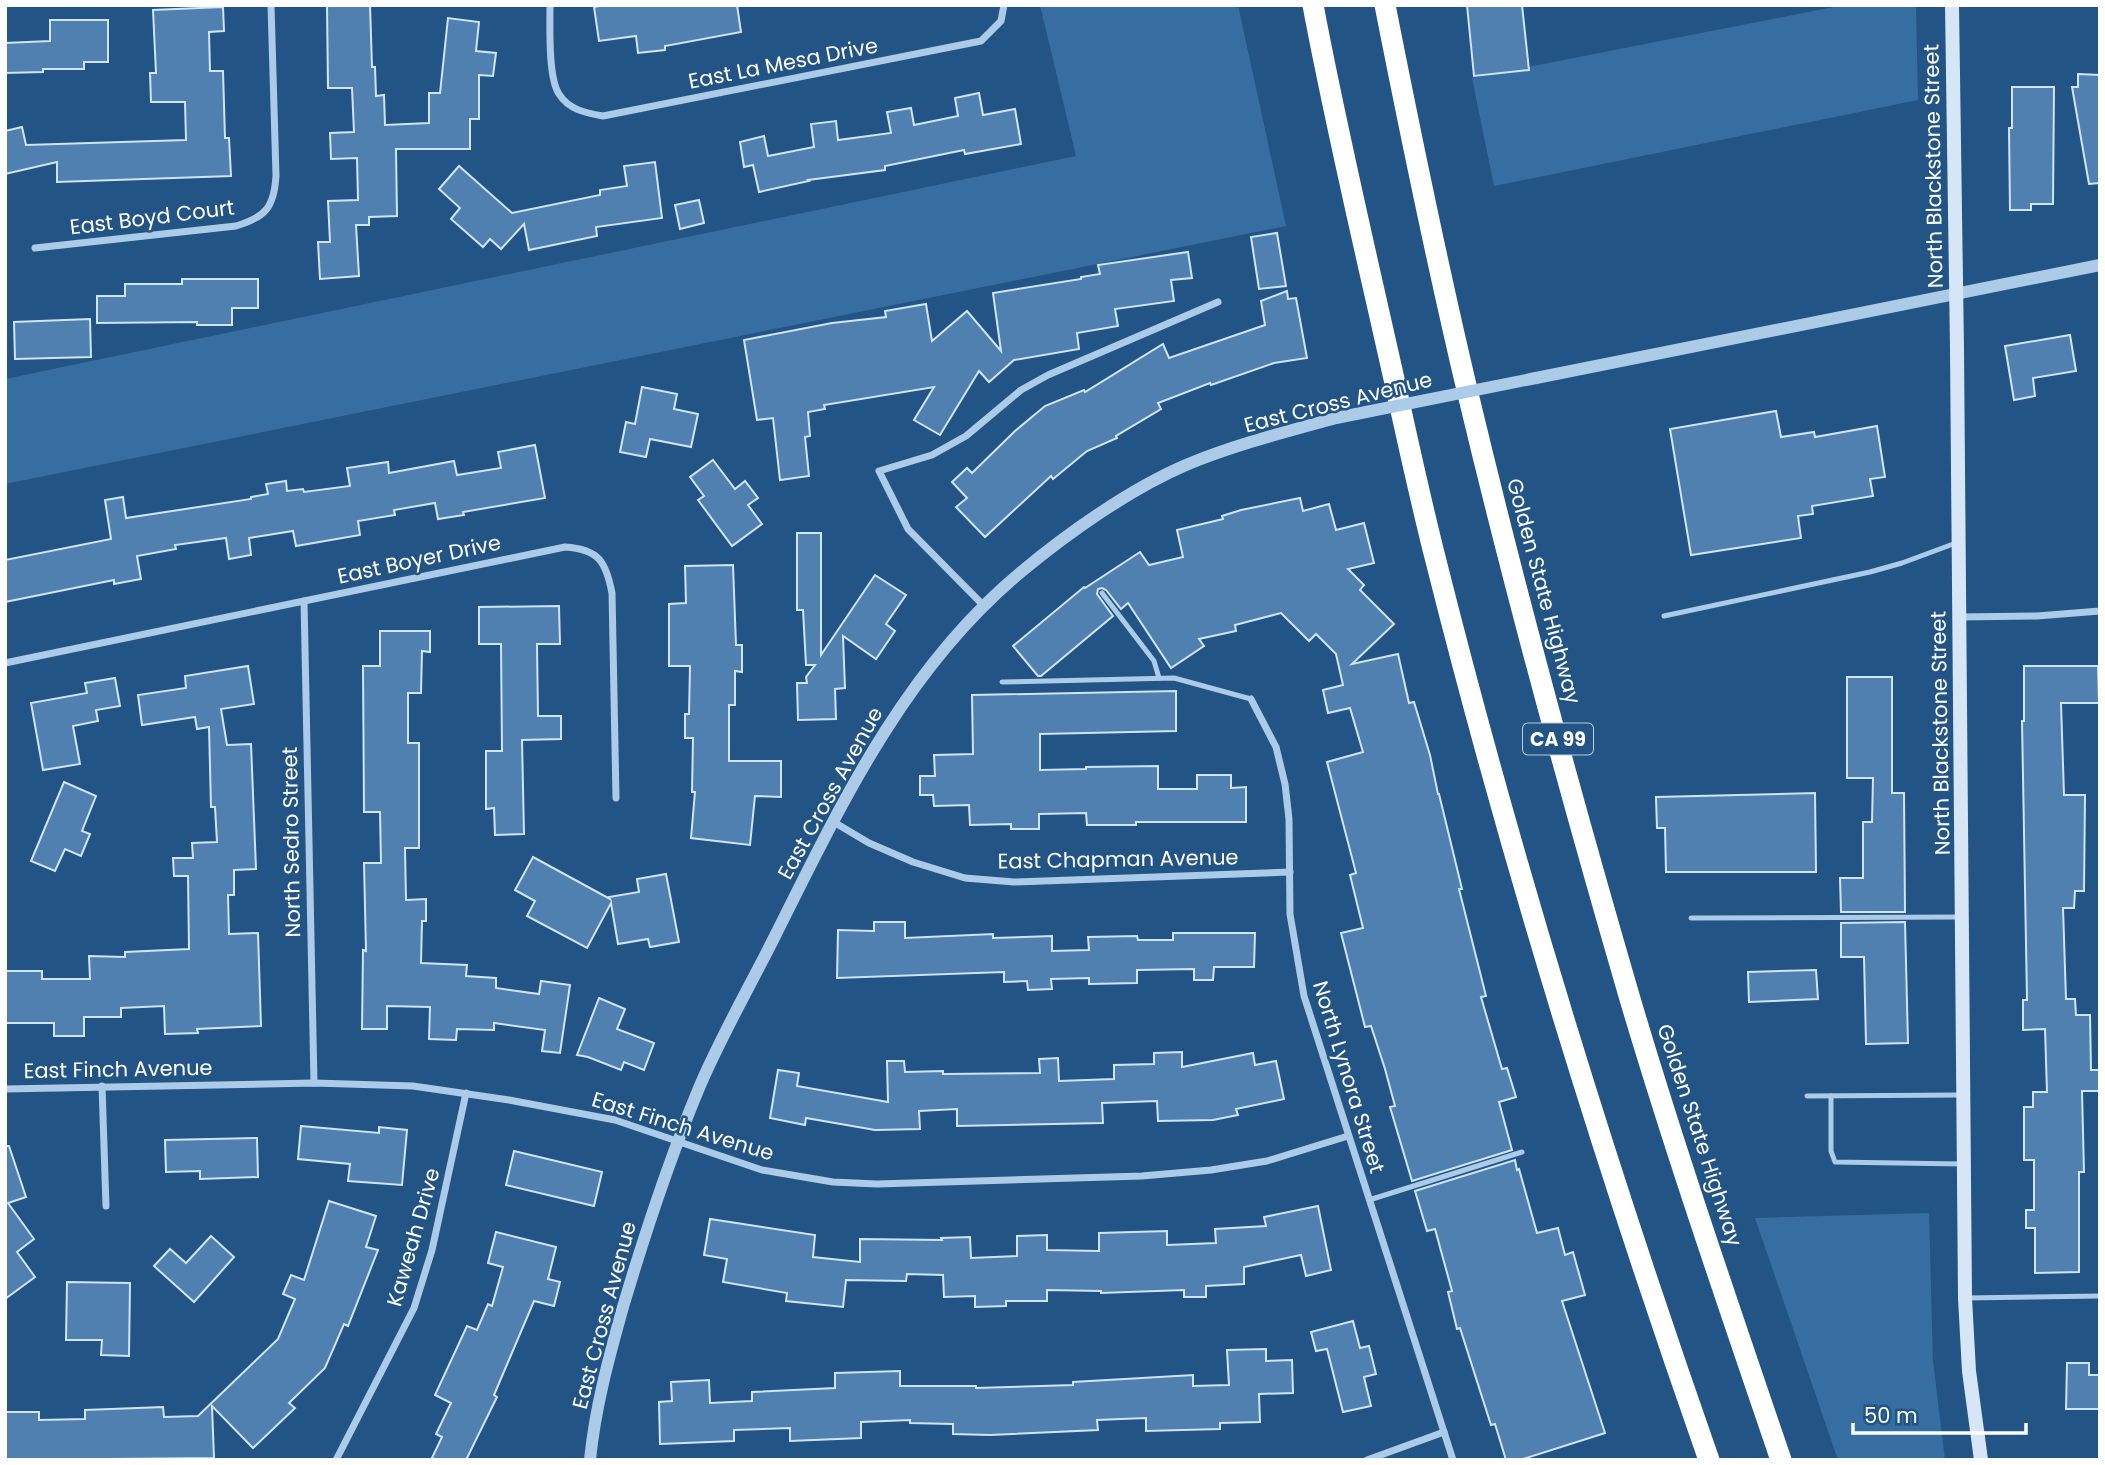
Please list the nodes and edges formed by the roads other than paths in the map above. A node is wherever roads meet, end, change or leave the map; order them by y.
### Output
1 (271, 5) edge
2 (550, 5) edge
3 (1004, 5) edge
4 (1313, 5) edge
5 (1385, 5) edge
6 (1952, 5) edge
7 (35, 248) dead end
8 (2100, 265) edge
9 (1956, 294) junction
10 (1218, 302) dead end
11 (1959, 542) junction
12 (1102, 593) dead end
13 (304, 601) junction
14 (984, 606) junction
15 (2100, 611) edge
16 (1664, 615) dead end
17 (1959, 617) junction
18 (5, 663) edge
19 (1160, 678) junction
20 (1002, 682) dead end
21 (1251, 699) joint
22 (616, 798) dead end
23 (832, 821) junction
24 (1290, 872) junction
25 (1963, 917) junction
26 (1691, 918) dead end
27 (314, 1083) junction
28 (102, 1086) junction
29 (5, 1089) edge
30 (466, 1093) junction
31 (1964, 1095) junction
32 (1807, 1096) dead end
33 (1831, 1096) junction
34 (1348, 1136) junction
35 (679, 1140) junction
36 (1522, 1152) dead end
37 (1965, 1164) junction
38 (1369, 1200) junction
39 (106, 1206) dead end
40 (2100, 1296) edge
41 (1965, 1298) junction
42 (1444, 1432) junction
43 (336, 1460) edge
44 (590, 1460) edge
45 (1367, 1460) edge
46 (1454, 1460) edge
47 (1709, 1460) edge
48 (1781, 1460) edge
49 (1981, 1460) edge

1 - 7 street, East Boyd Court
2 - 3 street, East La Mesa Drive
4 - 47 highway
5 - 48 highway, Golden State Highway / CA 99
6 - 9 main road, North Blackstone Street
8 - 9 street, East Cross Avenue
9 - 11 main road, North Blackstone Street
9 - 14 street, East Cross Avenue, bridge
10 - 14 street
11 - 16 lane
11 - 17 main road, North Blackstone Street
12 - 19 lane
13 - 18 street, East Boyer Drive
13 - 22 street, East Boyer Drive
13 - 27 street, North Sedro Street
14 - 23 street, East Cross Avenue
15 - 17 street
17 - 25 main road, North Blackstone Street
19 - 20 lane
19 - 21 lane
21 - 24 street, North Lynora Street
23 - 24 street, East Chapman Avenue
23 - 35 street, East Cross Avenue
24 - 34 street, North Lynora Street
25 - 26 lane
25 - 31 main road, North Blackstone Street
27 - 28 street, East Finch Avenue
27 - 30 street, East Finch Avenue
28 - 29 street, East Finch Avenue
28 - 39 street
30 - 35 street, East Finch Avenue
30 - 43 street, Kaweah Drive
31 - 33 lane
31 - 37 main road, North Blackstone Street
32 - 33 lane
33 - 37 lane
34 - 35 street, East Finch Avenue
34 - 38 street, North Lynora Street
35 - 44 street, East Cross Avenue
36 - 38 lane
37 - 41 main road, North Blackstone Street
38 - 42 street, North Lynora Street
40 - 41 lane
41 - 49 main road, North Blackstone Street
42 - 45 street
42 - 46 street, North Lynora Street

